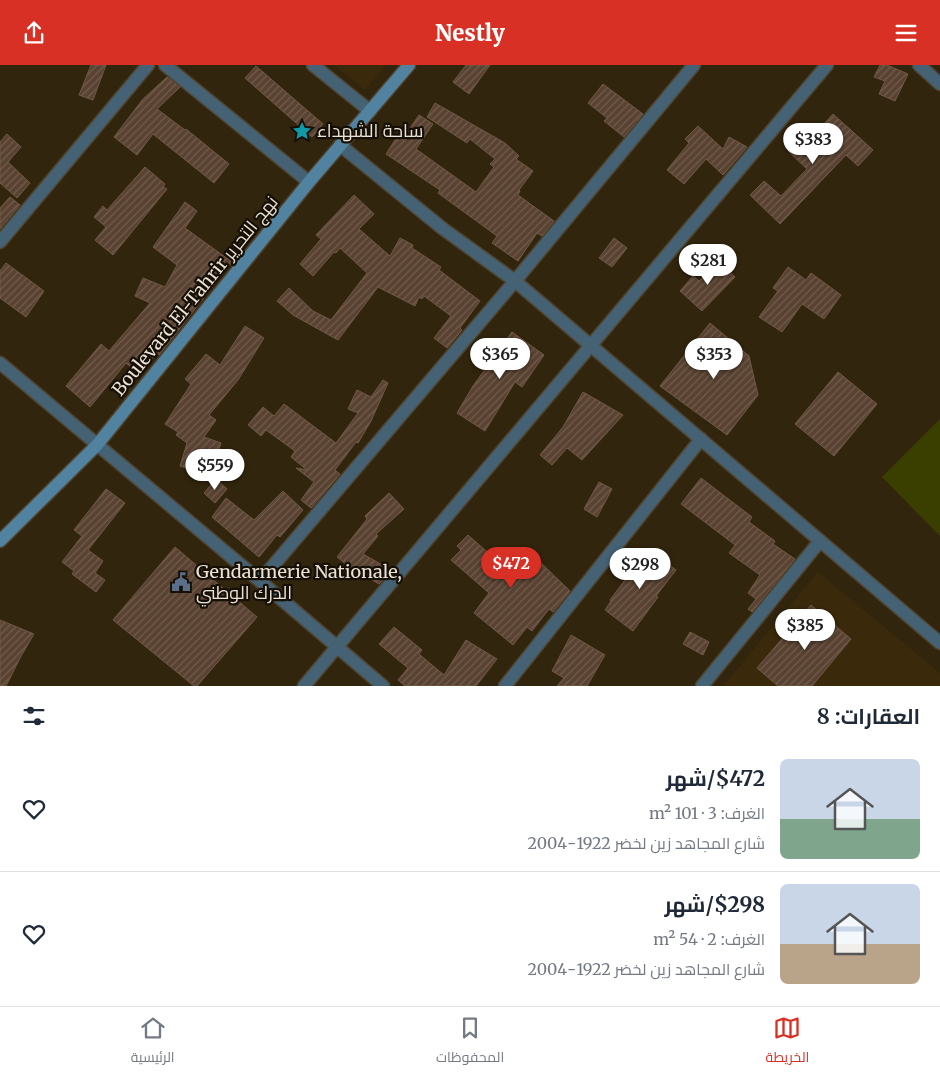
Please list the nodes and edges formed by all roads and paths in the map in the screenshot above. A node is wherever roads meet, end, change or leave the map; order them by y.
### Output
1 (148, 65) edge
2 (165, 65) edge
3 (313, 65) edge
4 (409, 65) edge
5 (694, 65) edge
6 (826, 65) edge
7 (919, 65) edge
8 (940, 85) edge
9 (370, 111) junction
10 (340, 145) junction
11 (309, 182) junction
12 (0, 242) edge
13 (515, 281) junction
14 (591, 346) junction
15 (0, 363) edge
16 (701, 439) junction
17 (96, 445) junction
18 (0, 541) edge
19 (820, 541) junction
20 (260, 581) junction
21 (940, 643) edge
22 (337, 647) junction
23 (304, 686) edge
24 (383, 686) edge
25 (505, 686) edge
26 (702, 686) edge

1 - 12 street
2 - 11 street
3 - 9 street
4 - 9 main road, Boulevard El-Tahrir نهج التحرير
5 - 13 street
6 - 14 street
7 - 8 street
9 - 10 main road, Boulevard El-Tahrir نهج التحرير
10 - 11 main road, Boulevard El-Tahrir نهج التحرير
10 - 13 street
11 - 17 main road, Boulevard El-Tahrir نهج التحرير
13 - 14 street
13 - 20 street
14 - 16 street
14 - 22 street
15 - 17 street
16 - 19 street
16 - 25 street
17 - 18 main road, Boulevard El-Tahrir نهج التحرير
17 - 20 street
19 - 21 street
19 - 26 street
20 - 22 street
22 - 23 street
22 - 24 street

